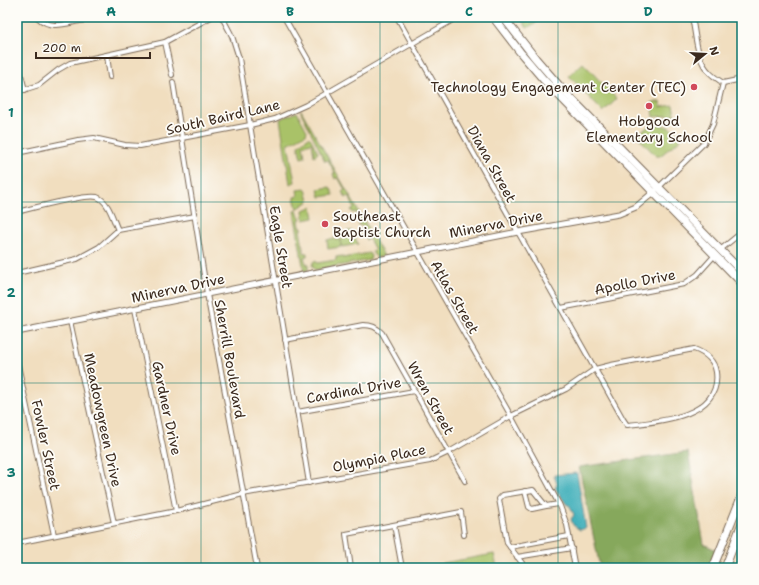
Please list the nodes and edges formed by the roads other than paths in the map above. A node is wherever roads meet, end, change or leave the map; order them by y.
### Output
1 (37, 17) edge
2 (88, 17) edge
3 (211, 17) edge
4 (222, 17) edge
5 (284, 17) edge
6 (397, 17) edge
7 (458, 17) edge
8 (493, 17) edge
9 (503, 17) edge
10 (692, 17) edge
11 (165, 42) junction
12 (412, 44) junction
13 (107, 56) junction
14 (20, 71) dead end
15 (172, 75) dead end
16 (110, 77) dead end
17 (742, 79) edge
18 (173, 82) dead end
19 (723, 83) junction
20 (25, 90) junction
21 (17, 92) edge
22 (327, 93) junction
23 (250, 125) junction
24 (182, 138) junction
25 (17, 153) edge
26 (659, 187) junction
27 (653, 193) junction
28 (17, 212) edge
29 (195, 216) junction
30 (118, 230) junction
31 (518, 232) junction
32 (742, 232) edge
33 (721, 249) junction
34 (417, 252) junction
35 (715, 255) junction
36 (742, 272) edge
37 (17, 273) edge
38 (275, 280) junction
39 (742, 283) edge
40 (208, 294) junction
41 (561, 308) junction
42 (135, 309) junction
43 (70, 321) junction
44 (17, 332) edge
45 (286, 340) junction
46 (17, 360) edge
47 (595, 369) junction
48 (414, 391) junction
49 (298, 412) junction
50 (510, 416) junction
51 (627, 425) joint
52 (449, 452) junction
53 (465, 481) dead end
54 (309, 483) junction
55 (525, 491) junction
56 (243, 494) junction
57 (742, 495) edge
58 (559, 504) junction
59 (546, 506) junction
60 (176, 511) junction
61 (114, 523) junction
62 (742, 523) edge
63 (394, 525) junction
64 (464, 534) dead end
65 (54, 535) junction
66 (570, 536) junction
67 (17, 543) edge
68 (510, 547) junction
69 (572, 548) junction
70 (518, 557) junction
71 (257, 568) edge
72 (351, 568) edge
73 (402, 568) edge
74 (523, 568) edge
75 (575, 568) edge
76 (713, 568) edge
77 (725, 568) edge

1 - 2 street
3 - 11 street
4 - 23 street, Eagle Street
5 - 22 street, Atlas Street
6 - 12 street, Diana Street
7 - 12 street, South Baird Lane
8 - 27 main road
9 - 26 main road
10 - 19 street
11 - 13 street
11 - 15 street
12 - 22 street, South Baird Lane
12 - 31 street, Diana Street
13 - 16 street
13 - 20 street
14 - 20 street
17 - 19 street
18 - 24 street, Sherrill Boulevard
19 - 26 street, Minerva Drive
20 - 21 street
22 - 23 street, South Baird Lane
22 - 34 street, Atlas Street
23 - 24 street, South Baird Lane
23 - 38 street, Eagle Street
24 - 25 street, South Baird Lane
24 - 29 street, Sherrill Boulevard
26 - 27 street, Minerva Drive
26 - 33 main road
27 - 31 street, Minerva Drive
27 - 35 main road
28 - 30 street
29 - 30 street
29 - 40 street, Sherrill Boulevard
30 - 37 street
31 - 34 street, Minerva Drive
31 - 41 street, Diana Street
32 - 33 street, Apollo Drive
33 - 35 street, Apollo Drive
33 - 36 main road
34 - 38 street, Minerva Drive
34 - 50 street, Atlas Street
35 - 39 main road
35 - 41 street, Apollo Drive
38 - 40 street, Minerva Drive
38 - 45 street, Eagle Street
40 - 42 street, Minerva Drive
40 - 56 street, Sherrill Boulevard
41 - 47 street, Diana Street
42 - 43 street, Minerva Drive
42 - 60 street, Gardner Drive
43 - 44 street, Minerva Drive
43 - 61 street, Meadowgreen Drive
45 - 48 street, Wren Street
45 - 49 street, Eagle Street
46 - 65 street, Fowler Street
47 - 50 street, Olympia Place
47 - 51 street, Diana Street
47 - 51 street, Olympia Place
48 - 49 street, Cardinal Drive
48 - 52 street, Wren Street
49 - 54 street, Eagle Street
50 - 52 street, Olympia Place
50 - 58 street, Atlas Street
52 - 53 street, Wren Street
52 - 54 street, Olympia Place
54 - 56 street, Olympia Place
55 - 59 street
55 - 59 street
55 - 68 street
56 - 60 street, Olympia Place
56 - 71 street, Sherrill Boulevard
57 - 76 main road
58 - 59 street
58 - 66 street, Atlas Street
60 - 61 street, Olympia Place
61 - 65 street, Olympia Place
62 - 77 main road
63 - 64 street
63 - 72 street
63 - 73 street
65 - 67 street, Olympia Place
66 - 68 street
66 - 69 street, Atlas Street
68 - 70 street
69 - 70 street
69 - 75 street, Atlas Street
70 - 74 street

